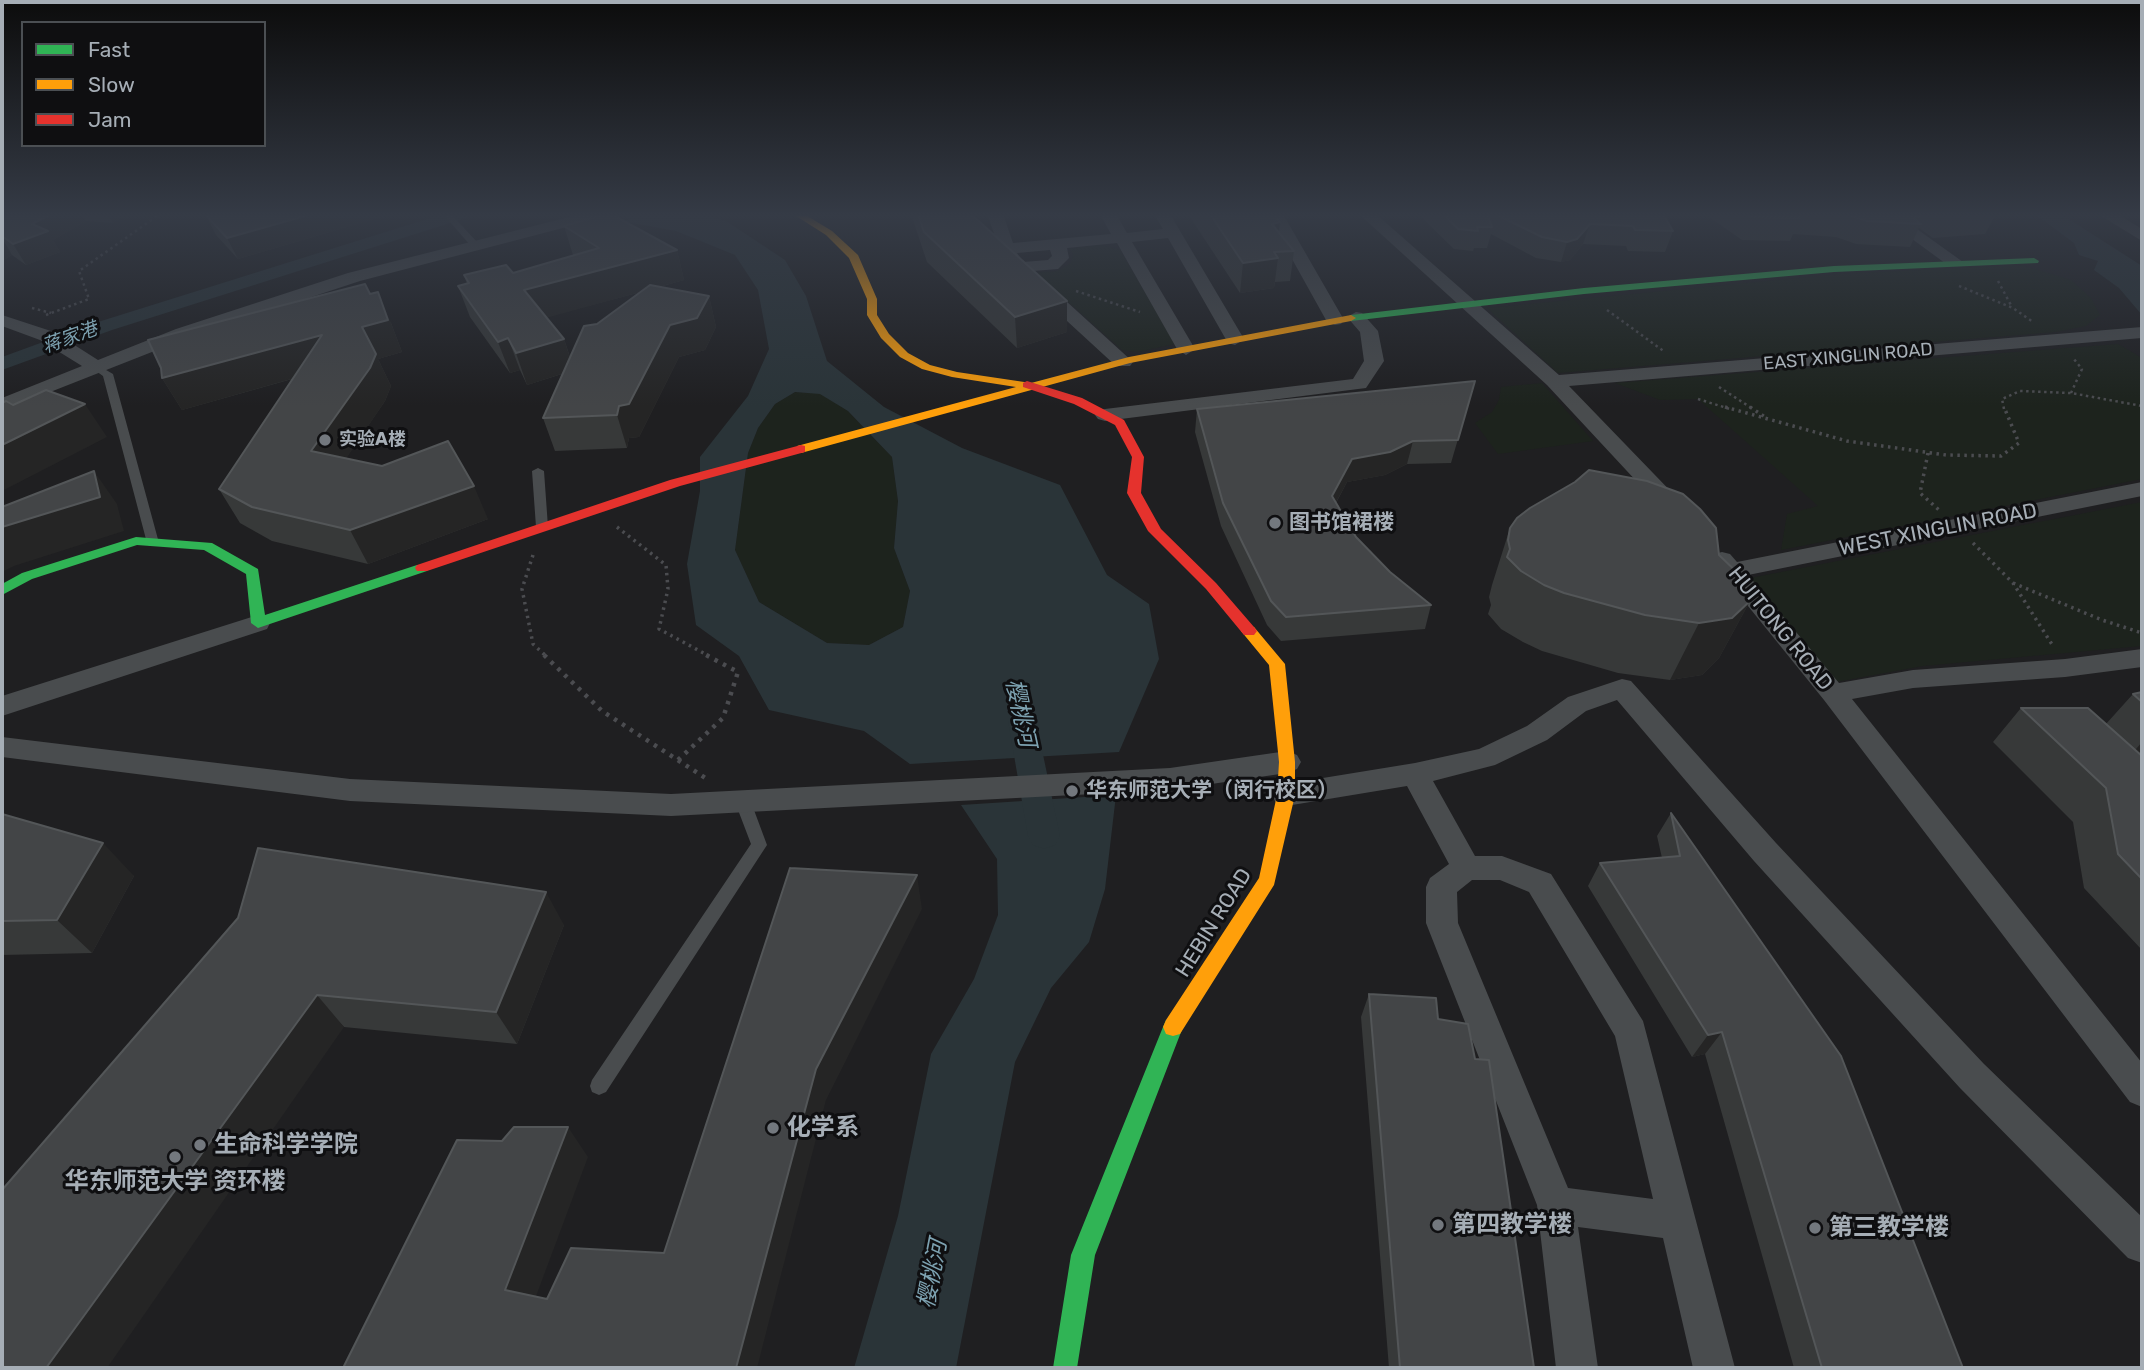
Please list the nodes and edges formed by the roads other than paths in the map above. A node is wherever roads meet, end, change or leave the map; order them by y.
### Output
1 (352, 278) edge
2 (863, 278) edge
3 (1032, 278) edge
4 (1146, 278) edge
5 (1199, 278) edge
6 (1311, 278) edge
7 (1442, 278) edge
8 (1746, 278) edge
9 (1472, 304) junction
10 (1356, 317) junction
11 (1335, 320) junction
12 (14, 327) edge
13 (2142, 333) edge
14 (1235, 339) junction
15 (1186, 349) junction
16 (1124, 362) junction
17 (94, 366) junction
18 (1554, 381) junction
19 (1030, 386) junction
20 (2, 405) edge
21 (1105, 415) junction
22 (538, 471) dead end
23 (2142, 489) edge
24 (1687, 521) edge
25 (542, 527) junction
26 (1705, 541) edge
27 (153, 543) junction
28 (1733, 570) junction
29 (2, 590) edge
30 (258, 623) junction
31 (2142, 659) edge
32 (1833, 693) junction
33 (2, 706) edge
34 (2, 747) edge
35 (1287, 762) junction
36 (1415, 774) junction
37 (1286, 795) junction
38 (743, 802) junction
39 (1466, 868) junction
40 (599, 1086) dead end
41 (2142, 1090) edge
42 (1556, 1205) junction
43 (1678, 1221) junction
44 (2142, 1244) edge
45 (1065, 1368) edge
46 (1577, 1368) edge
47 (1714, 1368) edge

1 - 17 street
2 - 19 street
3 - 16 street
4 - 15 street
5 - 14 street
6 - 11 street
7 - 9 street
8 - 9 street
9 - 10 street
9 - 18 street
10 - 11 street
10 - 21 street
11 - 14 street
12 - 17 street
13 - 18 street, EAST XINGLIN ROAD
14 - 15 street
15 - 16 street
16 - 19 street
17 - 20 street
17 - 27 lane
18 - 24 street
19 - 21 street, HEBIN ROAD
19 - 25 street
21 - 35 street, HEBIN ROAD
22 - 25 lane
23 - 28 street, WEST XINGLIN ROAD
25 - 30 street
26 - 28 street, HUITONG ROAD
27 - 29 street
27 - 30 street
28 - 32 street, HUITONG ROAD
30 - 33 street
31 - 32 street
32 - 41 street, HUITONG ROAD
34 - 38 street
35 - 37 street, HEBIN ROAD
35 - 38 street
36 - 37 street
36 - 39 street
36 - 44 street
37 - 45 street, HEBIN ROAD
38 - 40 lane
39 - 42 street
39 - 43 street
42 - 43 street
42 - 46 street
43 - 47 street

